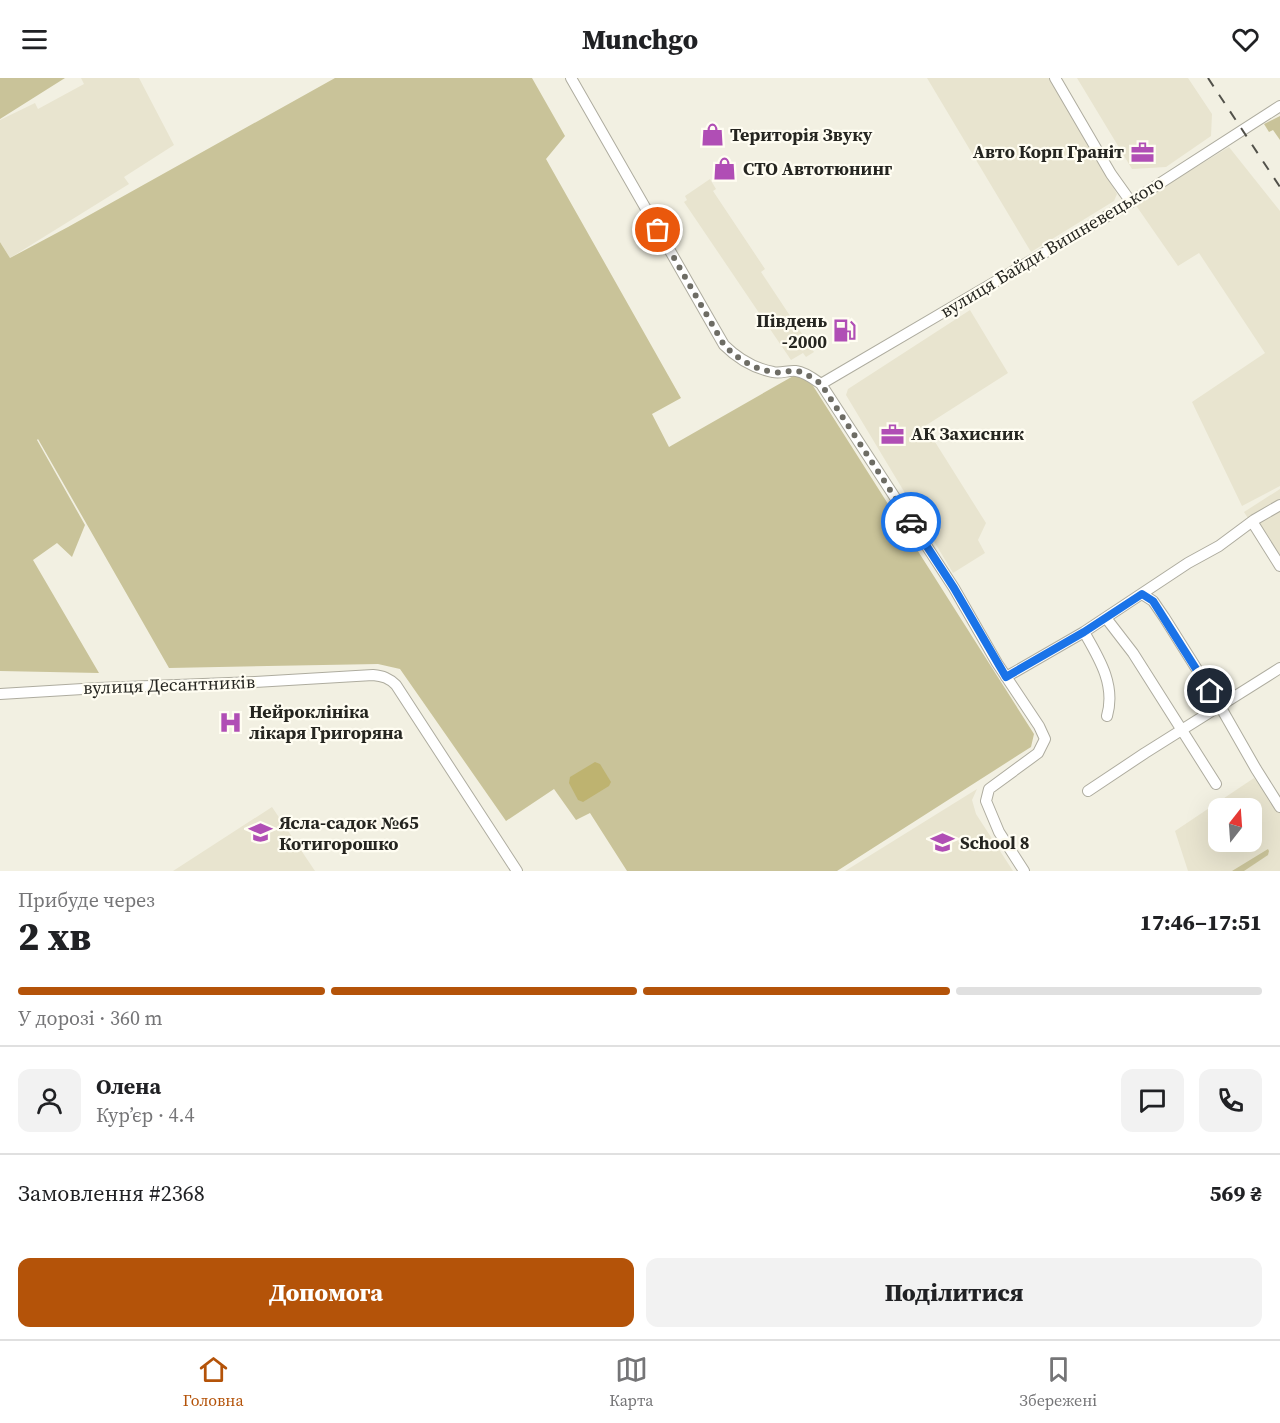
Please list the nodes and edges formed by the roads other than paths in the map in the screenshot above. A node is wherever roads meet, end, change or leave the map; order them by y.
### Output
1 (571, 78) edge
2 (1056, 78) edge
3 (1280, 106) edge
4 (1131, 202) junction
5 (821, 384) junction
6 (1280, 505) edge
7 (1253, 523) junction
8 (1280, 566) edge
9 (1142, 594) junction
10 (1106, 618) junction
11 (1084, 632) junction
12 (1280, 668) edge
13 (1006, 677) junction
14 (0, 694) edge
15 (1220, 706) junction
16 (1107, 716) dead end
17 (1181, 730) junction
18 (1216, 784) dead end
19 (1088, 791) dead end
20 (1280, 807) edge
21 (517, 871) edge
22 (1024, 871) edge

1 - 5 street
2 - 4 street
3 - 4 street, вулиця Байди Вишневецького
4 - 5 street, вулиця Байди Вишневецького
5 - 13 street
6 - 7 street
7 - 8 street
7 - 9 street
9 - 10 street
9 - 15 street
10 - 11 street
10 - 17 street
11 - 13 street
11 - 16 street
12 - 15 street
13 - 22 street
14 - 21 street, вулиця Десантників
15 - 17 street
15 - 20 street
17 - 18 street
17 - 19 street

